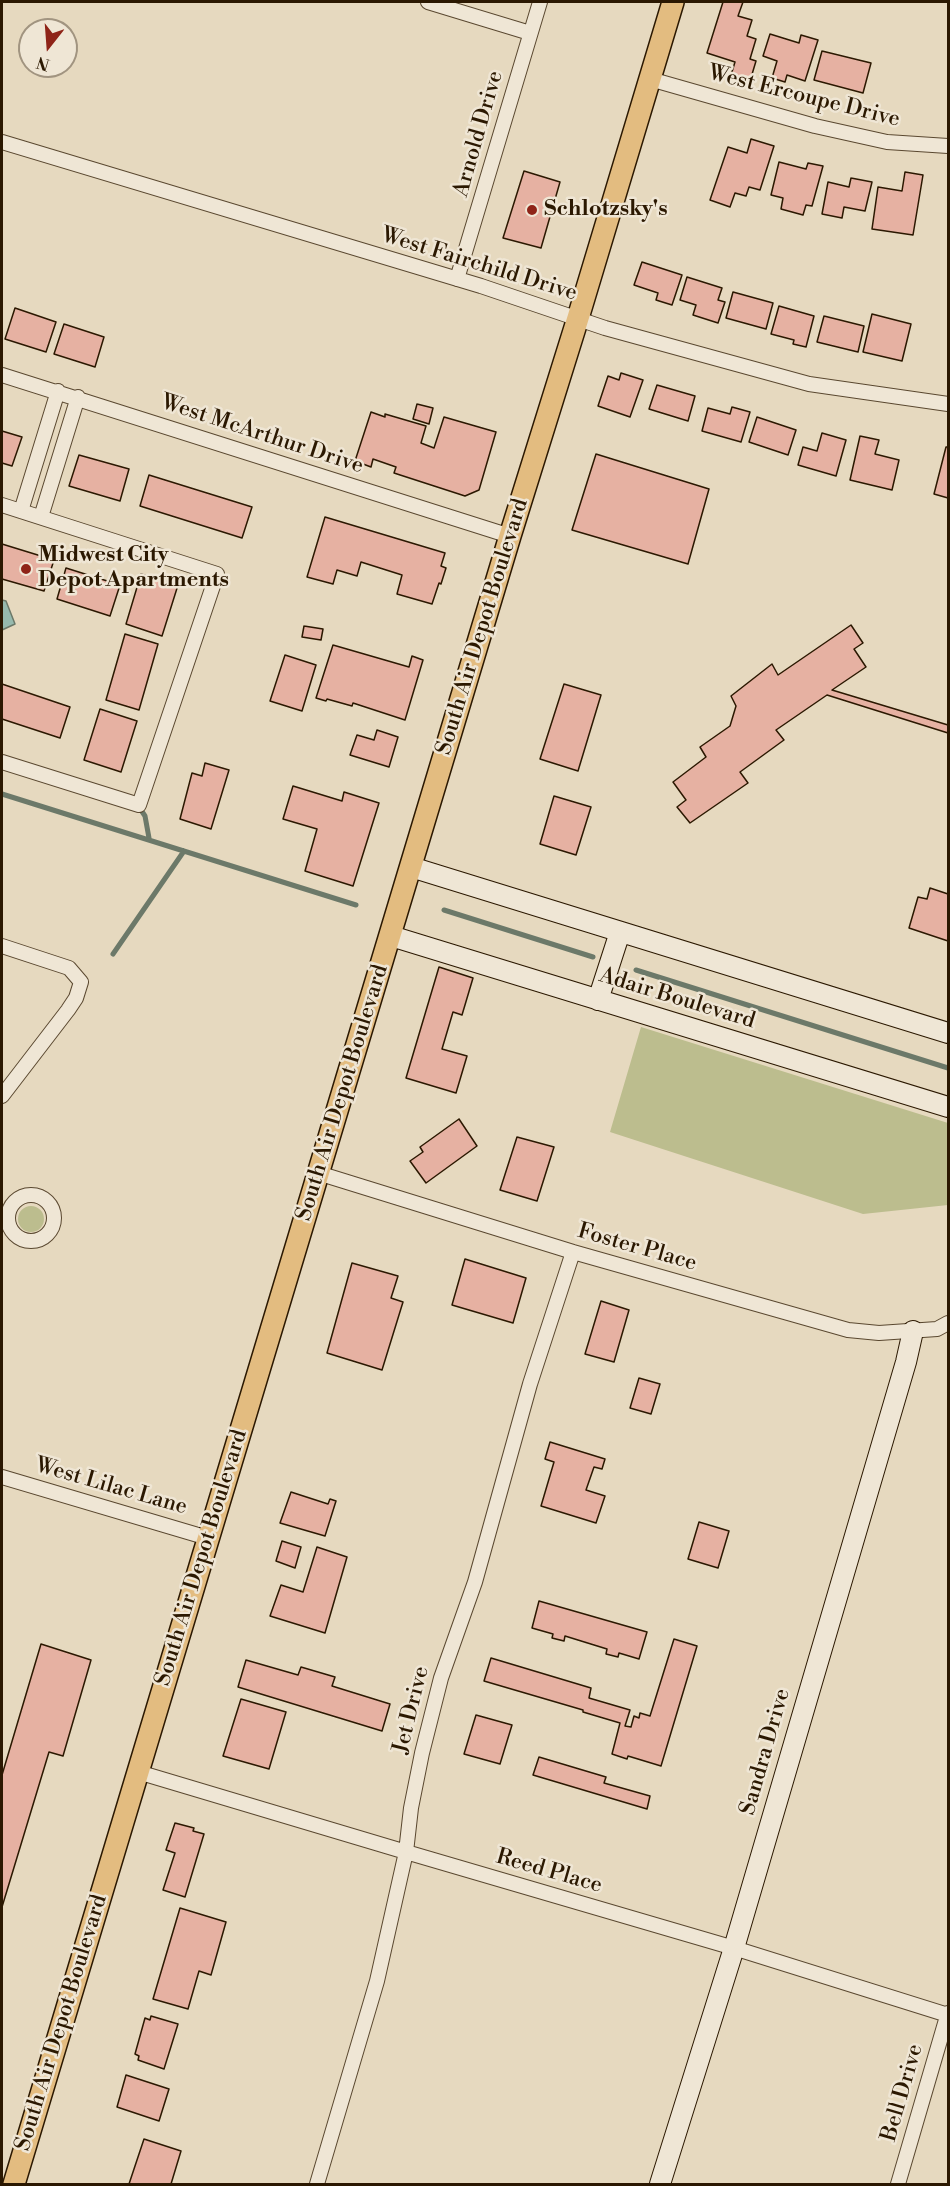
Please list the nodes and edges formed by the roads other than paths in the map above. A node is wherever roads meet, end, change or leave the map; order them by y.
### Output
1 (428, 2) edge
2 (540, 2) edge
3 (673, 2) edge
4 (530, 33) junction
5 (650, 79) junction
6 (2, 141) edge
7 (948, 146) edge
8 (457, 279) junction
9 (578, 318) junction
10 (2, 375) edge
11 (58, 391) junction
12 (78, 397) junction
13 (948, 404) edge
14 (2, 505) edge
15 (21, 511) junction
16 (41, 518) junction
17 (510, 536) junction
18 (2, 762) edge
19 (411, 867) junction
20 (620, 932) junction
21 (391, 936) junction
22 (2, 946) edge
23 (598, 1000) junction
24 (948, 1033) edge
25 (2, 1096) edge
26 (948, 1107) edge
27 (318, 1173) junction
28 (573, 1252) junction
29 (948, 1323) edge
30 (913, 1331) junction
31 (2, 1477) edge
32 (208, 1538) junction
33 (138, 1772) junction
34 (406, 1852) junction
35 (734, 1948) junction
36 (948, 2014) edge
37 (14, 2184) edge
38 (317, 2184) edge
39 (660, 2184) edge
40 (898, 2184) edge

1 - 4 street
2 - 4 street, Arnold Drive
3 - 5 main road, South Air Depot Boulevard
4 - 8 street, Arnold Drive
5 - 7 street, West Ercoupe Drive
5 - 9 main road, South Air Depot Boulevard
6 - 8 street, West Fairchild Drive
8 - 9 street, West Fairchild Drive
9 - 13 street, West Fairchild Drive
9 - 17 main road, South Air Depot Boulevard
10 - 11 street, West McArthur Drive
11 - 12 street, West McArthur Drive
11 - 15 street
12 - 16 street
12 - 17 street, West McArthur Drive
14 - 15 street
15 - 16 street
16 - 18 street
17 - 19 main road, South Air Depot Boulevard
19 - 20 street, Adair Boulevard
19 - 21 main road, South Air Depot Boulevard
20 - 23 street
20 - 24 street, Adair Boulevard
21 - 23 street, Adair Boulevard
21 - 27 main road, South Air Depot Boulevard
22 - 25 street
23 - 26 street, Adair Boulevard
27 - 28 street, Foster Place
27 - 32 main road, South Air Depot Boulevard
28 - 30 street, Foster Place
28 - 34 street, Jet Drive
29 - 30 street, Foster Place
30 - 35 street, Sandra Drive
31 - 32 street, West Lilac Lane
32 - 33 main road, South Air Depot Boulevard
33 - 34 street, Reed Place
33 - 37 main road, South Air Depot Boulevard
34 - 35 street, Reed Place
34 - 38 street, Jet Drive
35 - 36 street, Reed Place
35 - 39 street, Sandra Drive
36 - 40 street, Bell Drive

